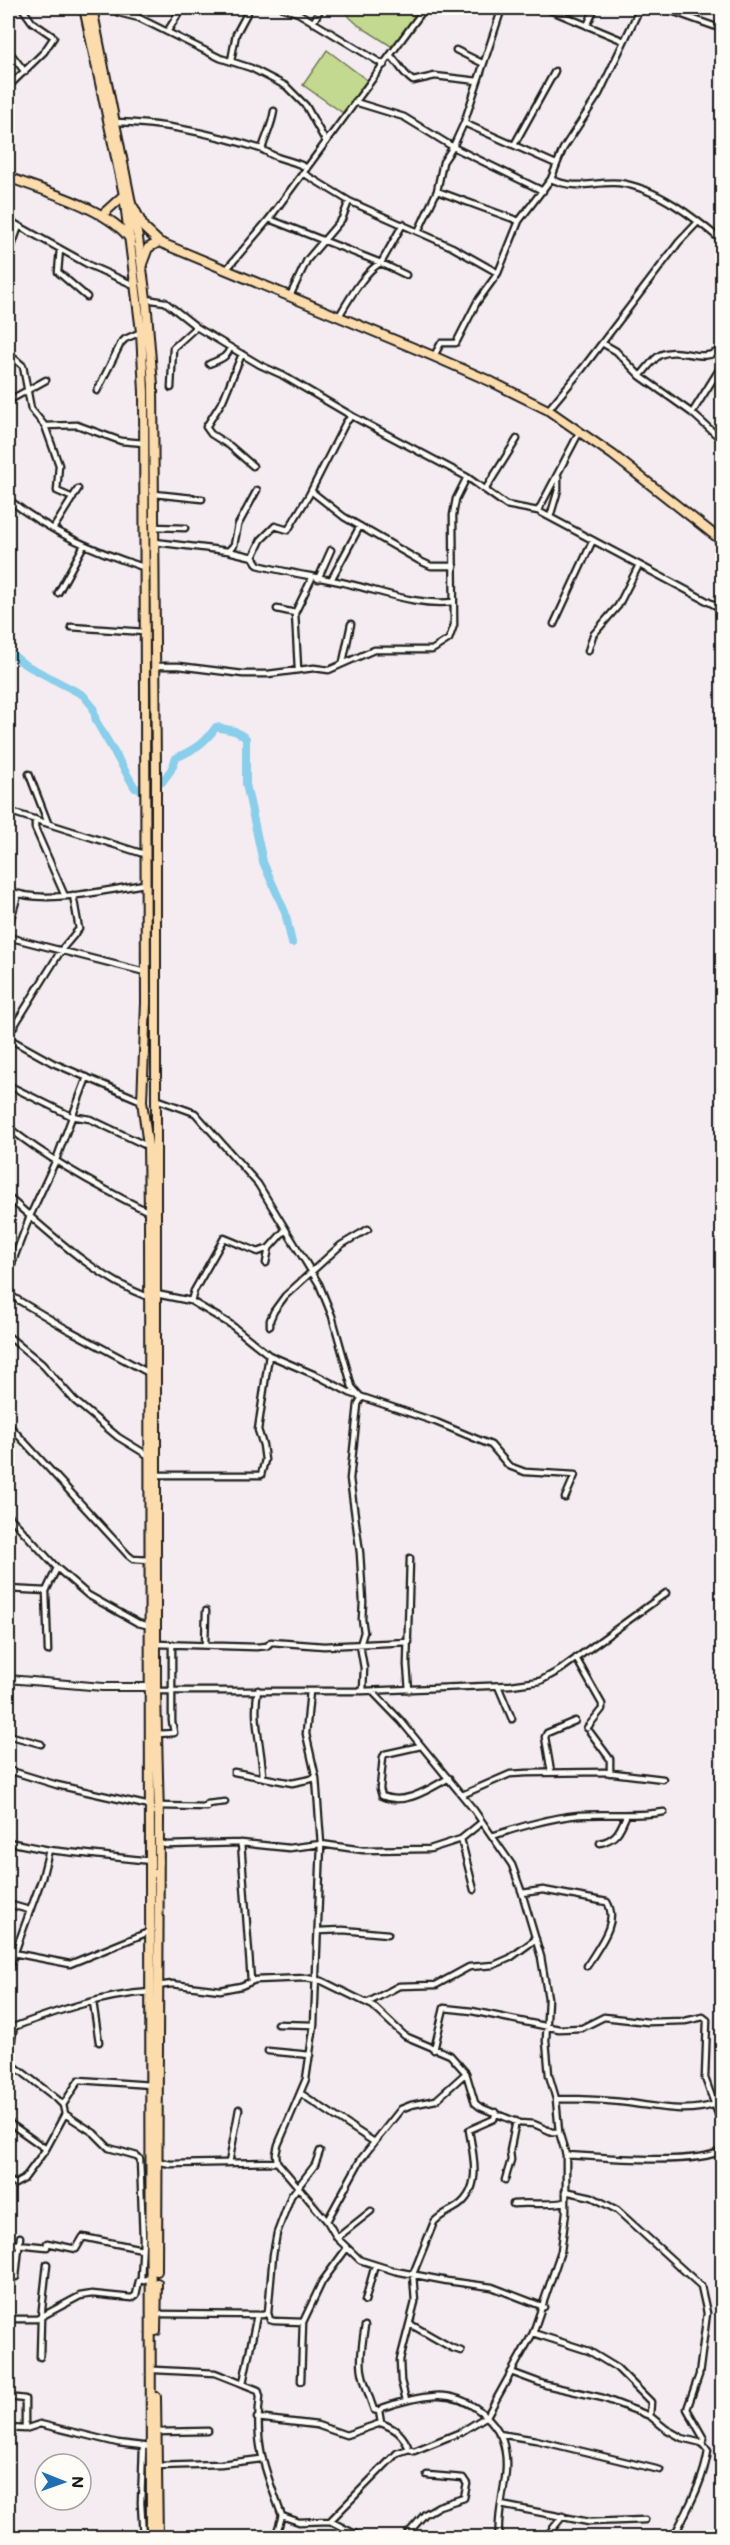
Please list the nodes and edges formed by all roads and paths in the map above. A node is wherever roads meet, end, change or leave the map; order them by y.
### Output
1 (22, 8) edge
2 (84, 8) edge
3 (92, 8) edge
4 (112, 8) edge
5 (182, 8) edge
6 (250, 8) edge
7 (283, 8) edge
8 (321, 8) edge
9 (425, 8) edge
10 (502, 8) edge
11 (546, 8) edge
12 (595, 8) edge
13 (640, 8) edge
14 (663, 8) edge
15 (313, 22) dead end
16 (587, 26) junction
17 (723, 29) edge
18 (167, 32) junction
19 (624, 41) junction
20 (8, 50) edge
21 (456, 50) dead end
22 (391, 56) junction
23 (231, 61) junction
24 (482, 63) junction
25 (384, 65) junction
26 (555, 71) dead end
27 (25, 72) junction
28 (478, 81) junction
29 (8, 87) edge
30 (355, 102) junction
31 (274, 111) dead end
32 (115, 122) junction
33 (464, 123) junction
34 (326, 142) junction
35 (514, 145) junction
36 (453, 147) junction
37 (262, 149) junction
38 (556, 164) junction
39 (305, 171) junction
40 (8, 177) edge
41 (551, 180) junction
42 (437, 191) junction
43 (543, 191) junction
44 (124, 195) junction
45 (349, 201) junction
46 (132, 204) junction
47 (103, 214) junction
48 (269, 219) junction
49 (8, 220) edge
50 (519, 221) junction
51 (698, 222) junction
52 (403, 224) junction
53 (19, 226) junction
54 (418, 232) junction
55 (131, 240) junction
56 (723, 241) edge
57 (159, 242) junction
58 (324, 242) junction
59 (60, 249) junction
60 (8, 257) edge
61 (381, 263) junction
62 (142, 266) junction
63 (226, 270) junction
64 (498, 273) junction
65 (406, 275) dead end
66 (136, 286) junction
67 (290, 296) junction
68 (87, 297) dead end
69 (146, 299) junction
70 (339, 316) junction
71 (198, 328) junction
72 (141, 332) junction
73 (602, 343) junction
74 (230, 346) junction
75 (723, 348) edge
76 (8, 353) edge
77 (242, 354) junction
78 (433, 356) junction
79 (209, 364) dead end
80 (723, 365) edge
81 (640, 376) junction
82 (46, 380) dead end
83 (171, 388) dead end
84 (26, 391) junction
85 (97, 391) dead end
86 (8, 401) edge
87 (548, 410) junction
88 (692, 413) junction
89 (352, 416) junction
90 (45, 426) junction
91 (580, 431) junction
92 (517, 439) dead end
93 (723, 440) edge
94 (144, 443) junction
95 (253, 466) dead end
96 (558, 475) junction
97 (467, 477) junction
98 (78, 489) dead end
99 (257, 490) dead end
100 (486, 490) junction
101 (311, 491) junction
102 (154, 494) junction
103 (73, 498) junction
104 (8, 499) edge
105 (202, 499) dead end
106 (538, 511) junction
107 (550, 517) junction
108 (360, 526) junction
109 (154, 527) junction
110 (185, 528) dead end
111 (52, 529) junction
112 (593, 540) junction
113 (723, 541) edge
114 (154, 542) junction
115 (84, 545) junction
116 (331, 550) dead end
117 (228, 551) junction
118 (253, 557) junction
119 (639, 565) junction
120 (454, 566) junction
121 (143, 567) junction
122 (312, 578) junction
123 (318, 579) junction
124 (330, 580) junction
125 (58, 593) dead end
126 (453, 602) junction
127 (144, 609) junction
128 (154, 609) junction
129 (277, 609) dead end
130 (723, 609) edge
131 (295, 613) junction
132 (351, 624) dead end
133 (554, 624) dead end
134 (72, 627) dead end
135 (144, 632) junction
136 (588, 651) dead end
137 (343, 662) junction
138 (155, 666) junction
139 (298, 669) junction
140 (29, 774) dead end
141 (8, 812) edge
142 (35, 819) junction
143 (48, 823) junction
144 (144, 854) junction
145 (145, 884) junction
146 (8, 890) edge
147 (64, 894) junction
148 (18, 895) junction
149 (73, 895) junction
150 (8, 928) edge
151 (8, 937) edge
152 (62, 949) junction
153 (145, 972) junction
154 (146, 1003) junction
155 (156, 1003) junction
156 (8, 1037) edge
157 (87, 1077) junction
158 (8, 1085) edge
159 (156, 1099) junction
160 (142, 1101) junction
161 (71, 1116) junction
162 (8, 1127) edge
163 (148, 1146) junction
164 (56, 1160) junction
165 (8, 1197) edge
166 (149, 1212) junction
167 (30, 1216) junction
168 (368, 1229) dead end
169 (285, 1230) junction
170 (269, 1248) junction
171 (266, 1263) dead end
172 (311, 1273) junction
173 (8, 1274) edge
174 (153, 1277) junction
175 (8, 1293) edge
176 (152, 1295) junction
177 (191, 1301) junction
178 (270, 1326) dead end
179 (8, 1336) edge
180 (269, 1355) junction
181 (149, 1373) junction
182 (351, 1390) junction
183 (362, 1397) junction
184 (8, 1424) edge
185 (149, 1456) junction
186 (156, 1475) junction
187 (565, 1498) dead end
188 (8, 1515) edge
189 (153, 1537) junction
190 (410, 1558) dead end
191 (150, 1560) junction
192 (57, 1568) junction
193 (8, 1589) edge
194 (46, 1591) junction
195 (666, 1593) dead end
196 (206, 1611) dead end
197 (150, 1626) junction
198 (409, 1642) junction
199 (156, 1644) junction
200 (205, 1645) junction
201 (360, 1645) junction
202 (172, 1646) junction
203 (48, 1650) dead end
204 (576, 1658) junction
205 (8, 1679) edge
206 (498, 1686) junction
207 (153, 1689) junction
208 (409, 1689) junction
209 (258, 1690) junction
210 (172, 1691) junction
211 (310, 1691) junction
212 (363, 1691) junction
213 (372, 1691) junction
214 (512, 1719) dead end
215 (575, 1721) dead end
216 (157, 1734) junction
217 (8, 1735) edge
218 (41, 1744) dead end
219 (421, 1746) junction
220 (8, 1770) edge
221 (234, 1773) dead end
222 (550, 1773) junction
223 (610, 1773) junction
224 (264, 1777) junction
225 (316, 1778) junction
226 (449, 1778) junction
227 (663, 1779) dead end
228 (462, 1795) junction
229 (225, 1802) dead end
230 (154, 1806) junction
231 (664, 1812) dead end
232 (626, 1816) junction
233 (482, 1822) junction
234 (492, 1836) junction
235 (461, 1839) junction
236 (158, 1841) junction
237 (8, 1842) edge
238 (241, 1843) junction
239 (600, 1843) dead end
240 (321, 1844) junction
241 (49, 1850) junction
242 (151, 1861) junction
243 (474, 1890) dead end
244 (522, 1893) junction
245 (8, 1904) edge
246 (29, 1910) junction
247 (151, 1931) junction
248 (318, 1931) junction
249 (388, 1934) dead end
250 (536, 1940) junction
251 (8, 1952) edge
252 (14, 1954) junction
253 (587, 1966) dead end
254 (8, 1971) edge
255 (251, 1981) junction
256 (314, 1981) junction
257 (154, 1989) junction
258 (93, 2002) junction
259 (366, 2003) junction
260 (276, 2024) dead end
261 (314, 2025) junction
262 (547, 2025) junction
263 (14, 2027) junction
264 (8, 2029) edge
265 (99, 2043) dead end
266 (434, 2050) junction
267 (268, 2051) dead end
268 (310, 2055) junction
269 (8, 2062) edge
270 (466, 2073) junction
271 (150, 2085) junction
272 (300, 2093) junction
273 (556, 2099) junction
274 (716, 2104) junction
275 (63, 2105) junction
276 (239, 2109) dead end
277 (495, 2112) junction
278 (65, 2114) junction
279 (516, 2121) junction
280 (8, 2122) edge
281 (723, 2125) edge
282 (559, 2132) junction
283 (374, 2142) junction
284 (46, 2149) junction
285 (723, 2150) edge
286 (320, 2151) dead end
287 (566, 2155) junction
288 (157, 2161) junction
289 (229, 2163) junction
290 (277, 2163) junction
291 (8, 2180) edge
292 (505, 2180) dead end
293 (296, 2188) junction
294 (565, 2191) junction
295 (565, 2202) junction
296 (513, 2204) dead end
297 (371, 2211) dead end
298 (327, 2221) junction
299 (147, 2227) junction
300 (20, 2237) dead end
301 (337, 2238) junction
302 (8, 2242) edge
303 (20, 2244) junction
304 (347, 2248) junction
305 (142, 2249) junction
306 (154, 2253) junction
307 (47, 2264) dead end
308 (375, 2265) junction
309 (413, 2274) junction
310 (152, 2278) junction
311 (141, 2279) junction
312 (365, 2301) dead end
313 (543, 2307) junction
314 (157, 2313) junction
315 (268, 2313) junction
316 (257, 2315) junction
317 (8, 2318) edge
318 (41, 2318) junction
319 (303, 2322) junction
320 (410, 2324) junction
321 (365, 2326) dead end
322 (533, 2333) junction
323 (461, 2351) dead end
324 (40, 2357) dead end
325 (155, 2370) junction
326 (511, 2372) junction
327 (300, 2381) dead end
328 (243, 2383) junction
329 (8, 2397) edge
330 (406, 2400) junction
331 (379, 2410) junction
332 (487, 2415) junction
333 (650, 2416) junction
334 (257, 2418) junction
335 (381, 2423) junction
336 (8, 2428) edge
337 (25, 2429) junction
338 (208, 2431) dead end
339 (157, 2432) junction
340 (499, 2434) junction
341 (702, 2443) junction
342 (147, 2447) junction
343 (409, 2449) junction
344 (261, 2459) junction
345 (157, 2466) junction
346 (660, 2470) dead end
347 (427, 2475) dead end
348 (501, 2505) junction
349 (282, 2516) junction
350 (563, 2516) junction
351 (645, 2520) dead end
352 (330, 2521) junction
353 (143, 2538) edge
354 (151, 2538) edge
355 (158, 2538) edge
356 (274, 2538) edge
357 (363, 2538) edge
358 (404, 2538) edge
359 (499, 2538) edge
360 (545, 2538) edge
361 (673, 2538) edge

1 - 27 street
2 - 44 main road
3 - 32 main road
4 - 18 street
5 - 18 street
6 - 23 street
7 - 25 street
8 - 15 street
9 - 22 street
10 - 24 street
11 - 16 street
12 - 16 street
13 - 19 street
14 - 17 street
16 - 19 street
18 - 23 street
19 - 38 street
20 - 27 street
21 - 24 street
22 - 25 street
22 - 28 street
23 - 34 street
24 - 28 street
25 - 30 street
26 - 35 street
27 - 29 street
28 - 33 street
30 - 34 street
30 - 36 street
31 - 37 street
32 - 37 street
32 - 46 main road
33 - 35 street
33 - 36 street
34 - 39 street
35 - 38 street
36 - 42 street
36 - 43 street
37 - 39 street
38 - 41 street
39 - 45 street
39 - 48 street
40 - 47 main road
41 - 43 street
41 - 51 street
42 - 50 street
42 - 54 street
43 - 50 street
44 - 47 main road
44 - 55 main road
45 - 52 street
45 - 58 street
46 - 57 main road
46 - 62 main road
47 - 55 main road
48 - 58 street
48 - 63 street
49 - 53 street
50 - 64 street
51 - 56 street
51 - 73 street
52 - 54 street
52 - 61 street
53 - 59 street
53 - 60 street
54 - 64 street
55 - 66 main road
57 - 62 main road
57 - 63 main road
58 - 61 street
58 - 67 street
59 - 66 street
59 - 68 street
61 - 65 street
61 - 70 street
62 - 69 main road
63 - 67 main road
64 - 78 street
66 - 72 main road
67 - 70 main road
69 - 71 street
69 - 102 main road
70 - 78 main road
71 - 74 street
71 - 83 street
72 - 85 street
72 - 94 main road
73 - 81 street
73 - 87 street
74 - 77 street
74 - 79 street
75 - 81 street
76 - 84 street
77 - 89 street
77 - 95 street
78 - 87 main road
80 - 88 street
81 - 88 street
82 - 84 street
84 - 86 street
84 - 90 street
87 - 91 main road
88 - 93 street
89 - 97 street
89 - 101 street
90 - 94 street
90 - 103 street
91 - 96 street
91 - 113 main road
92 - 100 street
94 - 121 main road
96 - 106 street
96 - 107 street
97 - 100 street
97 - 120 street
98 - 103 street
99 - 117 street
100 - 106 street
101 - 108 street
101 - 118 street
102 - 105 street
102 - 109 main road
103 - 111 street
104 - 111 street
106 - 107 street
107 - 112 street
108 - 120 street
108 - 124 street
109 - 110 street
109 - 114 main road
111 - 115 street
112 - 119 street
112 - 133 street
114 - 117 street
114 - 128 main road
115 - 121 street
115 - 125 street
116 - 123 street
117 - 118 street
118 - 122 street
119 - 130 street
119 - 136 street
120 - 126 street
121 - 127 main road
122 - 123 street
122 - 131 street
123 - 124 street
124 - 126 street
126 - 137 street
127 - 128 main road
127 - 135 main road
128 - 138 main road
129 - 131 street
131 - 139 street
132 - 137 street
134 - 135 street
135 - 144 main road
137 - 139 street
138 - 139 street
138 - 155 main road
140 - 143 street
141 - 142 street
142 - 143 street
142 - 147 street
143 - 144 street
144 - 145 main road
145 - 149 street
145 - 153 main road
146 - 148 street
147 - 148 street
147 - 149 street
148 - 150 street
149 - 152 street
151 - 152 street
152 - 153 street
152 - 156 street
153 - 154 main road
154 - 155 main road
154 - 160 main road
155 - 159 main road
156 - 157 street
157 - 160 street
157 - 161 street
158 - 161 street
159 - 169 street
159 - 174 main road
160 - 163 main road
161 - 163 street
161 - 164 street
162 - 164 street
163 - 166 main road
164 - 166 street
164 - 167 street
165 - 167 street
166 - 174 main road
167 - 173 street
167 - 176 street
168 - 172 street
169 - 170 street
169 - 172 street
170 - 171 street
170 - 177 street
172 - 178 street
172 - 182 street
174 - 176 main road
175 - 181 street
176 - 177 street
176 - 181 main road
176 - 186 main road
177 - 180 street
179 - 185 street
180 - 182 street
180 - 186 street
181 - 185 main road
182 - 183 street
183 - 187 street
183 - 201 street
184 - 191 street
185 - 189 main road
186 - 189 main road
188 - 192 street
189 - 191 main road
189 - 199 main road
190 - 198 street
191 - 197 main road
192 - 194 street
192 - 197 street
193 - 194 street
194 - 203 street
195 - 204 street
196 - 200 street
197 - 207 main road
198 - 201 street
198 - 208 street
199 - 202 street
199 - 207 main road
200 - 201 street
200 - 202 street
201 - 212 street
202 - 210 street
204 - 206 street
204 - 223 street
205 - 207 street
206 - 208 street
206 - 214 street
207 - 210 street
207 - 216 main road
207 - 230 main road
208 - 213 street
209 - 210 street
209 - 211 street
209 - 224 street
210 - 216 street
211 - 212 street
211 - 225 street
212 - 213 street
213 - 219 street
215 - 222 street
216 - 230 main road
217 - 218 street
219 - 226 street
219 - 226 street
220 - 230 street
221 - 224 street
222 - 223 street
222 - 228 street
223 - 227 street
224 - 225 street
225 - 240 street
226 - 228 street
228 - 233 street
229 - 230 street
230 - 236 main road
230 - 242 main road
231 - 232 street
232 - 234 street
232 - 239 street
233 - 234 street
233 - 235 street
234 - 244 street
235 - 240 street
235 - 243 street
236 - 238 street
236 - 257 main road
237 - 241 street
238 - 240 street
238 - 255 street
240 - 248 street
241 - 242 street
241 - 246 street
242 - 247 main road
244 - 250 street
244 - 253 street
245 - 246 street
246 - 252 street
247 - 252 street
247 - 257 main road
248 - 249 street
248 - 256 street
250 - 259 street
250 - 262 street
251 - 252 street
252 - 254 street
255 - 256 street
255 - 257 street
256 - 259 street
256 - 261 street
257 - 258 street
257 - 271 main road
257 - 288 main road
258 - 263 street
258 - 265 street
259 - 266 street
260 - 261 street
261 - 268 street
262 - 266 street
262 - 273 street
262 - 274 street
263 - 264 street
263 - 269 street
266 - 270 street
267 - 268 street
268 - 272 street
269 - 275 street
270 - 277 street
270 - 283 street
271 - 275 street
271 - 299 main road
272 - 283 street
272 - 290 street
273 - 274 street
273 - 282 street
274 - 281 street
275 - 278 street
276 - 289 street
277 - 279 street
277 - 309 street
278 - 284 street
278 - 299 street
279 - 282 street
279 - 292 street
280 - 284 street
282 - 287 street
283 - 298 street
284 - 291 street
285 - 287 street
286 - 293 street
287 - 294 street
288 - 289 street
288 - 306 main road
289 - 290 street
290 - 293 street
293 - 298 street
293 - 315 street
294 - 295 street
294 - 341 street
295 - 296 street
295 - 313 street
297 - 301 street
298 - 301 street
299 - 305 street
299 - 306 main road
300 - 303 street
301 - 304 street
302 - 303 street
303 - 305 street
303 - 317 street
304 - 308 street
304 - 319 street
305 - 311 street
306 - 310 main road
306 - 314 main road
307 - 318 street
308 - 309 street
308 - 312 street
309 - 313 street
309 - 320 street
310 - 311 street
310 - 342 main road
311 - 318 street
313 - 322 street
314 - 316 street
314 - 325 main road
315 - 316 street
315 - 319 street
316 - 328 street
317 - 318 street
318 - 324 street
319 - 327 street
320 - 323 street
320 - 330 street
321 - 331 street
322 - 326 street
322 - 333 street
325 - 328 street
325 - 339 main road
326 - 332 street
326 - 333 street
328 - 334 street
329 - 337 street
330 - 331 street
330 - 332 street
331 - 335 street
332 - 340 street
332 - 343 street
333 - 341 street
334 - 335 street
334 - 344 street
335 - 343 street
336 - 337 street
337 - 342 street
338 - 339 street
339 - 345 main road
340 - 346 street
340 - 348 street
341 - 361 street
342 - 353 street
342 - 354 main road
343 - 352 street
344 - 345 street
344 - 349 street
345 - 355 main road
347 - 358 street
348 - 350 street
348 - 359 street
349 - 352 street
349 - 356 street
350 - 351 street
350 - 360 street
352 - 357 street

